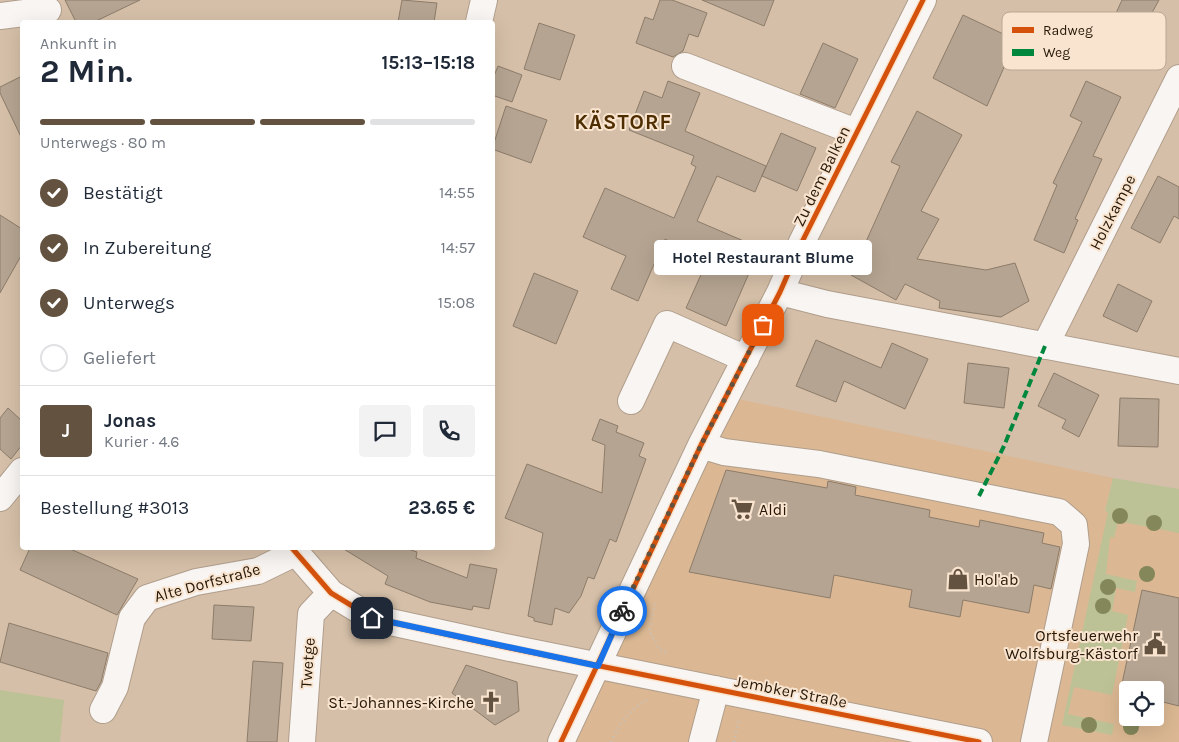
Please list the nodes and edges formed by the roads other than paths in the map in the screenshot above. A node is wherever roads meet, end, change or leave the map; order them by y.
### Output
1 (484, 0) edge
2 (924, 0) edge
3 (49, 11) edge
4 (0, 16) edge
5 (479, 20) edge
6 (686, 66) dead end
7 (1179, 78) edge
8 (856, 132) junction
9 (780, 292) junction
10 (1045, 346) junction
11 (746, 359) junction
12 (1179, 371) edge
13 (631, 401) dead end
14 (701, 445) junction
15 (20, 473) edge
16 (0, 498) edge
17 (294, 550) edge
18 (331, 592) junction
19 (598, 666) junction
20 (716, 689) junction
21 (103, 710) dead end
22 (302, 742) edge
23 (561, 742) edge
24 (702, 742) edge
25 (979, 742) edge
26 (1034, 742) edge

1 - 5 street
2 - 8 street, Zu dem Balken
3 - 4 street
6 - 8 street
7 - 10 street, Holzkampe
8 - 9 street, Zu dem Balken
9 - 10 street
9 - 11 street, Zu dem Balken
10 - 12 street
11 - 13 street
11 - 14 street, Zu dem Balken
14 - 19 street, Zu dem Balken
14 - 26 street
15 - 16 street
17 - 18 street, Alte Dorfstraße
17 - 21 street, Alte Dorfstraße
18 - 19 street, Alte Dorfstraße
18 - 22 street, Twetge
19 - 20 street, Jembker Straße
19 - 23 street, Zu dem Balken
20 - 24 street
20 - 25 street, Jembker Straße

